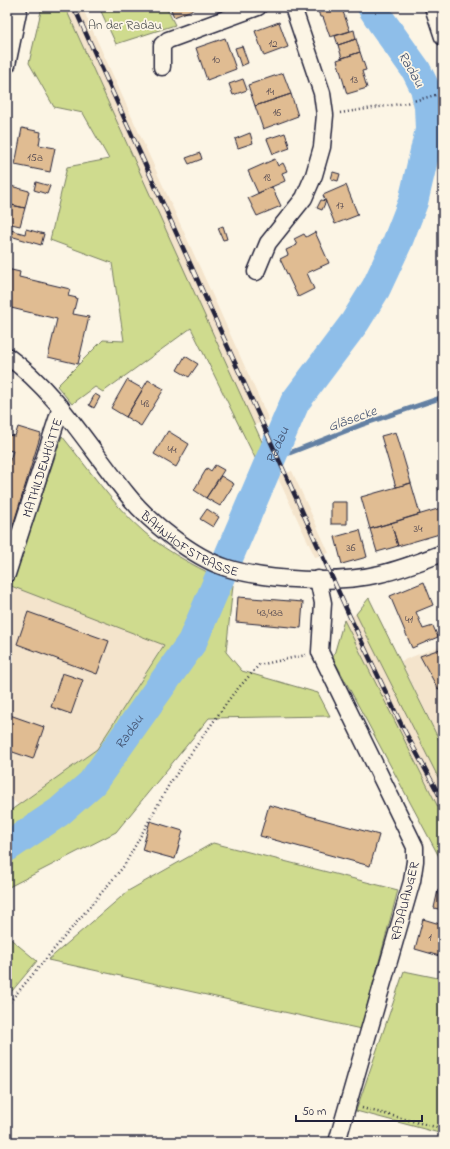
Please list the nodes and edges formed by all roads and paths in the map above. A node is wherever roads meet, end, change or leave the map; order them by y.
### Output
1 (20, 7) edge
2 (258, 7) edge
3 (293, 7) edge
4 (433, 7) edge
5 (443, 37) edge
6 (7, 65) edge
7 (162, 67) dead end
8 (443, 93) edge
9 (325, 115) junction
10 (256, 272) dead end
11 (7, 356) edge
12 (61, 406) junction
13 (443, 553) edge
14 (7, 574) edge
15 (318, 579) junction
16 (320, 652) junction
17 (7, 1005) edge
18 (348, 1104) junction
19 (443, 1129) edge
20 (338, 1142) edge

1 - 6 street
2 - 7 street
3 - 9 street
4 - 5 street
8 - 9 path
9 - 10 street
11 - 12 street, BAHNHOFSTRASSE
12 - 14 street, MATHILDENHÜTTE
12 - 15 street, BAHNHOFSTRASSE
13 - 15 street, BAHNHOFSTRASSE
15 - 16 street, RADAUANGER
16 - 17 path
16 - 18 street, RADAUANGER
18 - 19 path
18 - 20 street, RADAUANGER

